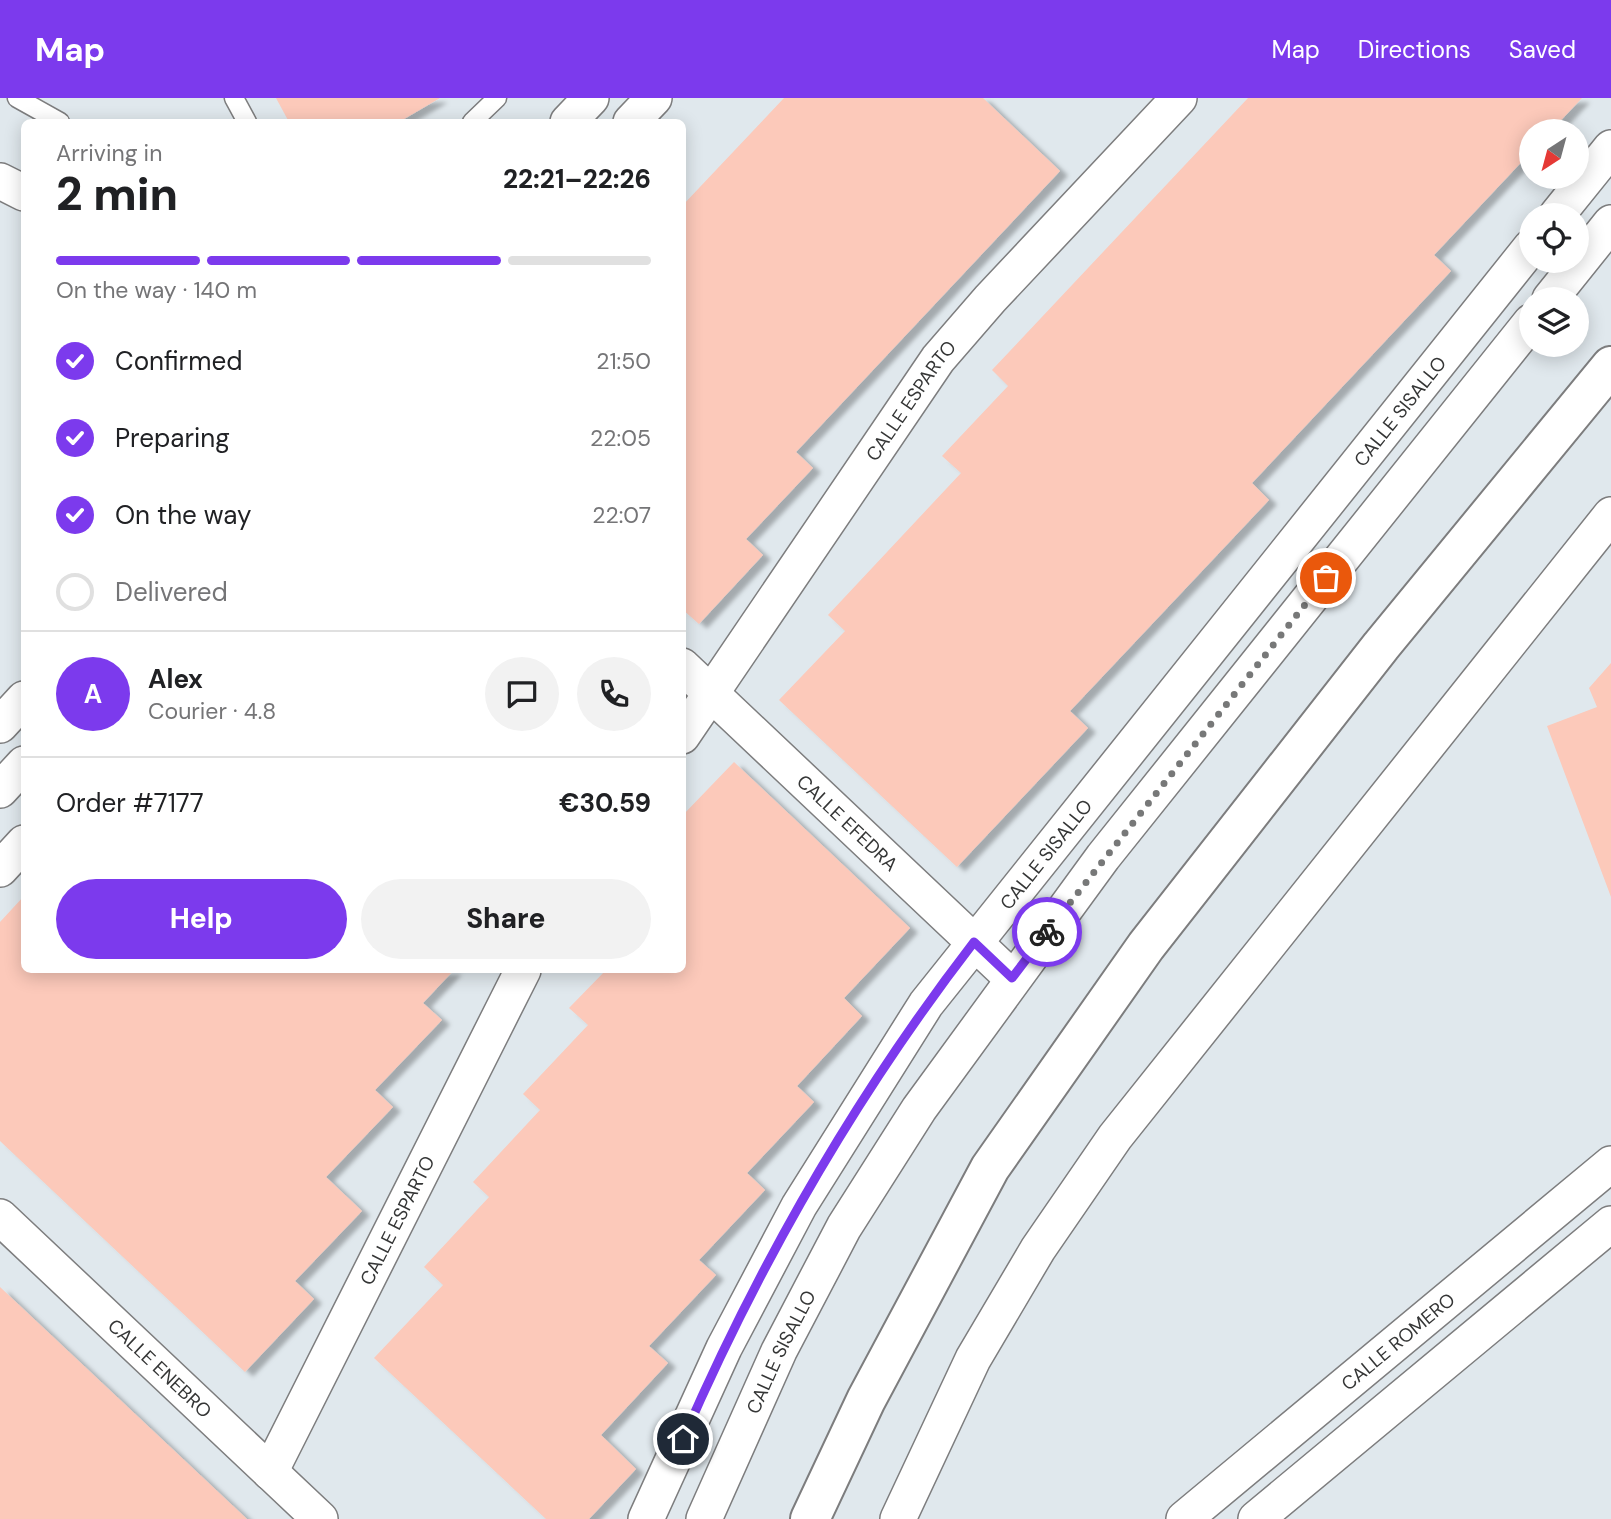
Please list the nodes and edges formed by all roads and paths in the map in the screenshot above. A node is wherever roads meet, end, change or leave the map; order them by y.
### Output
1 (17, 98) edge
2 (234, 98) edge
3 (497, 98) edge
4 (591, 98) edge
5 (654, 98) edge
6 (1179, 98) edge
7 (55, 119) edge
8 (245, 119) edge
9 (475, 119) edge
10 (571, 119) edge
11 (634, 119) edge
12 (1611, 148) edge
13 (0, 181) edge
14 (21, 192) edge
15 (1567, 203) edge
16 (1611, 223) edge
17 (1519, 262) edge
18 (1560, 287) edge
19 (1519, 337) edge
20 (1611, 366) edge
21 (1611, 515) edge
22 (686, 670) edge
23 (712, 694) junction
24 (21, 702) edge
25 (0, 725) edge
26 (686, 730) edge
27 (21, 767) edge
28 (0, 790) edge
29 (21, 846) edge
30 (0, 869) edge
31 (974, 942) junction
32 (521, 973) edge
33 (1012, 978) junction
34 (1611, 1164) edge
35 (0, 1217) edge
36 (1611, 1224) edge
37 (270, 1472) junction
38 (320, 1519) edge
39 (646, 1519) edge
40 (704, 1519) edge
41 (810, 1519) edge
42 (898, 1519) edge
43 (1184, 1519) edge
44 (1256, 1519) edge

1 - 7 lane
2 - 8 lane
3 - 9 lane
4 - 10 street
5 - 11 street
6 - 23 street, CALLE ESPARTO
12 - 15 street
13 - 14 street
16 - 18 street
17 - 31 street, CALLE SISALLO
19 - 33 street, CALLE SISALLO
20 - 41 street
21 - 42 street
22 - 23 street, CALLE EFEDRA
23 - 26 street, CALLE ESPARTO
23 - 31 street, CALLE EFEDRA
24 - 25 street
27 - 28 street
29 - 30 street
31 - 33 street, CALLE EFEDRA
31 - 39 street, CALLE SISALLO
32 - 37 street, CALLE ESPARTO
33 - 40 street, CALLE SISALLO
34 - 43 street, CALLE ROMERO
35 - 37 street, CALLE ENEBRO
36 - 44 street
37 - 38 street, CALLE ENEBRO

